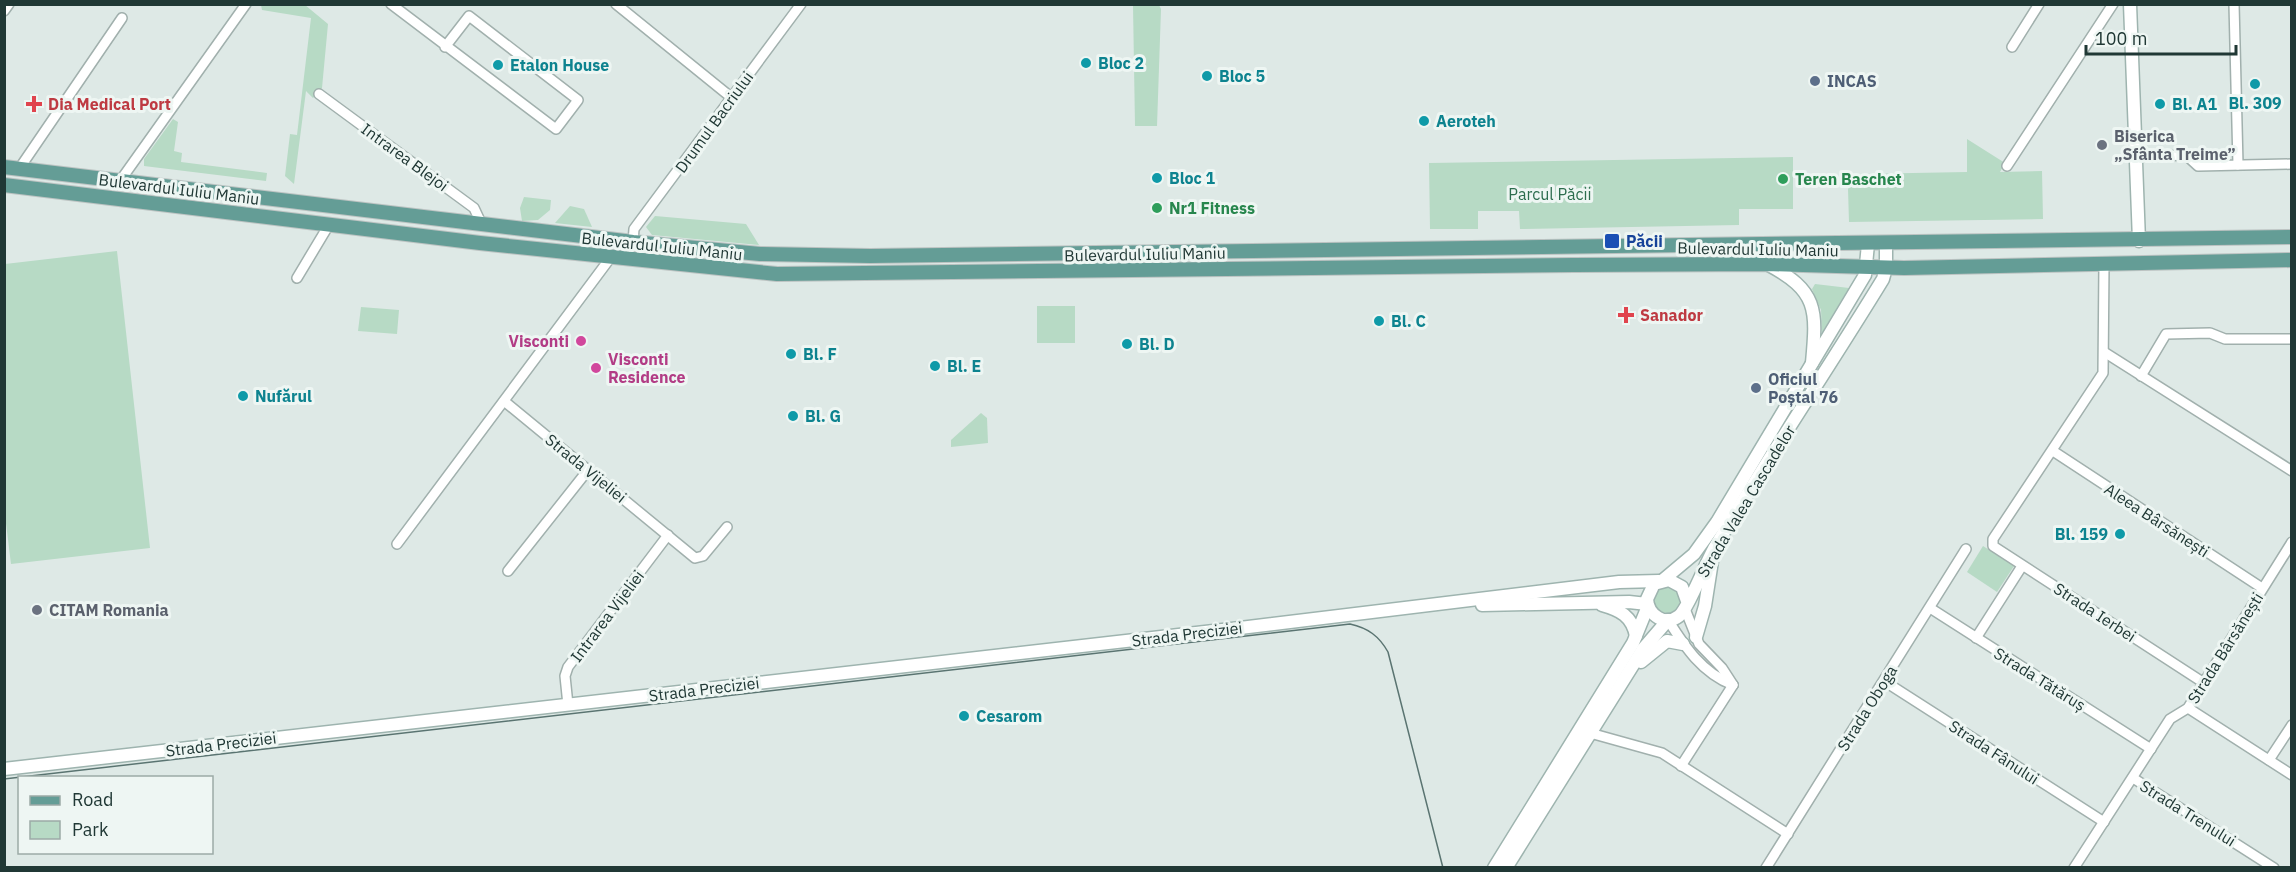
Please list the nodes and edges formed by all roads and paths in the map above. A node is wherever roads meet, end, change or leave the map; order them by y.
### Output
1 (9, 4) edge
2 (246, 4) edge
3 (391, 4) edge
4 (616, 4) edge
5 (801, 4) edge
6 (2039, 4) edge
7 (2113, 4) edge
8 (2130, 4) edge
9 (2234, 4) edge
10 (4, 11) edge
11 (122, 18) dead end
12 (446, 46) junction
13 (2012, 47) dead end
14 (319, 94) dead end
15 (732, 98) junction
16 (2136, 157) junction
17 (2292, 164) edge
18 (2238, 165) junction
19 (2007, 166) dead end
20 (4, 167) edge
21 (19, 169) junction
22 (120, 181) junction
23 (4, 185) edge
24 (166, 186) junction
25 (164, 204) junction
26 (330, 223) junction
27 (482, 225) junction
28 (2292, 237) edge
29 (2139, 241) junction
30 (633, 242) junction
31 (480, 243) junction
32 (1868, 244) junction
33 (1886, 244) junction
34 (611, 257) junction
35 (631, 259) junction
36 (2292, 260) edge
37 (1767, 264) junction
38 (2103, 264) junction
39 (1868, 267) junction
40 (1886, 268) junction
41 (297, 278) dead end
42 (2292, 339) edge
43 (2104, 352) junction
44 (1811, 367) junction
45 (2141, 376) junction
46 (504, 401) junction
47 (2053, 451) junction
48 (588, 470) junction
49 (2292, 471) edge
50 (727, 527) dead end
51 (668, 535) junction
52 (2292, 542) edge
53 (397, 544) dead end
54 (1714, 548) junction
55 (1966, 549) dead end
56 (2022, 566) junction
57 (508, 571) dead end
58 (1661, 580) junction
59 (2262, 588) junction
60 (1469, 602) junction
61 (1593, 602) junction
62 (1648, 605) junction
63 (1686, 605) junction
64 (1930, 608) junction
65 (1668, 620) junction
66 (1636, 636) junction
67 (1696, 637) junction
68 (1976, 638) junction
69 (1683, 644) junction
70 (1625, 678) junction
71 (1884, 681) junction
72 (2204, 683) junction
73 (1733, 684) junction
74 (568, 705) junction
75 (2188, 708) junction
76 (2292, 725) edge
77 (1590, 733) junction
78 (2151, 749) junction
79 (2269, 760) junction
80 (1681, 766) junction
81 (4, 769) edge
82 (2292, 775) edge
83 (2133, 778) junction
84 (2103, 822) junction
85 (1788, 834) junction
86 (1494, 867) edge
87 (1506, 867) edge
88 (1766, 867) edge
89 (2074, 867) edge
90 (2274, 867) edge

1 - 10 street
2 - 22 street
3 - 12 street
4 - 15 street
5 - 15 street, Drumul Bacriului
6 - 13 street
7 - 19 street
8 - 16 street
9 - 18 street
11 - 21 street
12 - 12 street
14 - 27 street, Intrarea Blejoi
15 - 30 street, Drumul Bacriului
16 - 18 street
16 - 29 street
17 - 18 street
20 - 21 main road, Bulevardul Iuliu Maniu
21 - 22 main road, Bulevardul Iuliu Maniu
22 - 24 main road, Bulevardul Iuliu Maniu
23 - 25 main road, Bulevardul Iuliu Maniu
24 - 25 main road
24 - 27 main road, Bulevardul Iuliu Maniu
25 - 26 main road, Bulevardul Iuliu Maniu
26 - 31 main road, Bulevardul Iuliu Maniu
26 - 41 street
27 - 30 main road, Bulevardul Iuliu Maniu
27 - 31 main road
28 - 29 main road, Bulevardul Iuliu Maniu
29 - 33 main road, Bulevardul Iuliu Maniu
30 - 32 main road, Bulevardul Iuliu Maniu
30 - 35 main road
31 - 34 main road, Bulevardul Iuliu Maniu
32 - 33 main road, Bulevardul Iuliu Maniu
32 - 39 street, Strada Valea Cascadelor
33 - 40 street, Strada Valea Cascadelor
34 - 35 main road, Bulevardul Iuliu Maniu
34 - 46 street
35 - 37 main road, Bulevardul Iuliu Maniu
36 - 38 main road, Bulevardul Iuliu Maniu
37 - 39 main road, Bulevardul Iuliu Maniu
37 - 44 street
38 - 40 main road, Bulevardul Iuliu Maniu
38 - 43 street
39 - 40 main road, Bulevardul Iuliu Maniu
39 - 44 street, Strada Valea Cascadelor
40 - 54 street, Strada Valea Cascadelor
42 - 45 street
43 - 45 street
43 - 47 street
44 - 58 street, Strada Valea Cascadelor
45 - 49 street
46 - 48 street, Strada Vijeliei
46 - 53 street
47 - 56 street, Strada Ierbei
47 - 59 street, Aleea Bârsănești
48 - 51 street, Strada Vijeliei
48 - 57 street
50 - 51 street, Strada Vijeliei
51 - 74 street, Intrarea Vijeliei
52 - 59 street, Strada Bârsănești
54 - 63 street, Strada Valea Cascadelor
54 - 67 street
55 - 64 street, Strada Oboga
56 - 68 street
56 - 72 street, Strada Ierbei
58 - 60 street, Strada Preciziei
58 - 62 street
58 - 63 street
59 - 72 street, Strada Bârsănești
60 - 61 street, Strada Preciziei
60 - 74 street, Strada Preciziei
61 - 62 street, Strada Preciziei
61 - 66 street
62 - 65 street
62 - 66 street
63 - 65 street
63 - 67 street
64 - 68 street, Strada Tătăruș
64 - 71 street, Strada Oboga
65 - 69 street
65 - 70 street
66 - 86 street
67 - 73 street
68 - 78 street, Strada Tătăruș
69 - 70 street
69 - 73 street
70 - 77 street
71 - 84 street, Strada Fânului
71 - 85 street, Strada Oboga
72 - 75 street, Strada Bârsănești
73 - 80 street
74 - 81 street, Strada Preciziei
75 - 78 street, Strada Bârsănești
75 - 79 street
76 - 79 street
77 - 80 street
77 - 87 street
78 - 83 street, Strada Bârsănești
79 - 82 street
80 - 85 street
83 - 84 street, Strada Bârsănești
83 - 90 street, Strada Trenului
84 - 89 street, Strada Bârsănești
85 - 88 street, Strada Oboga

